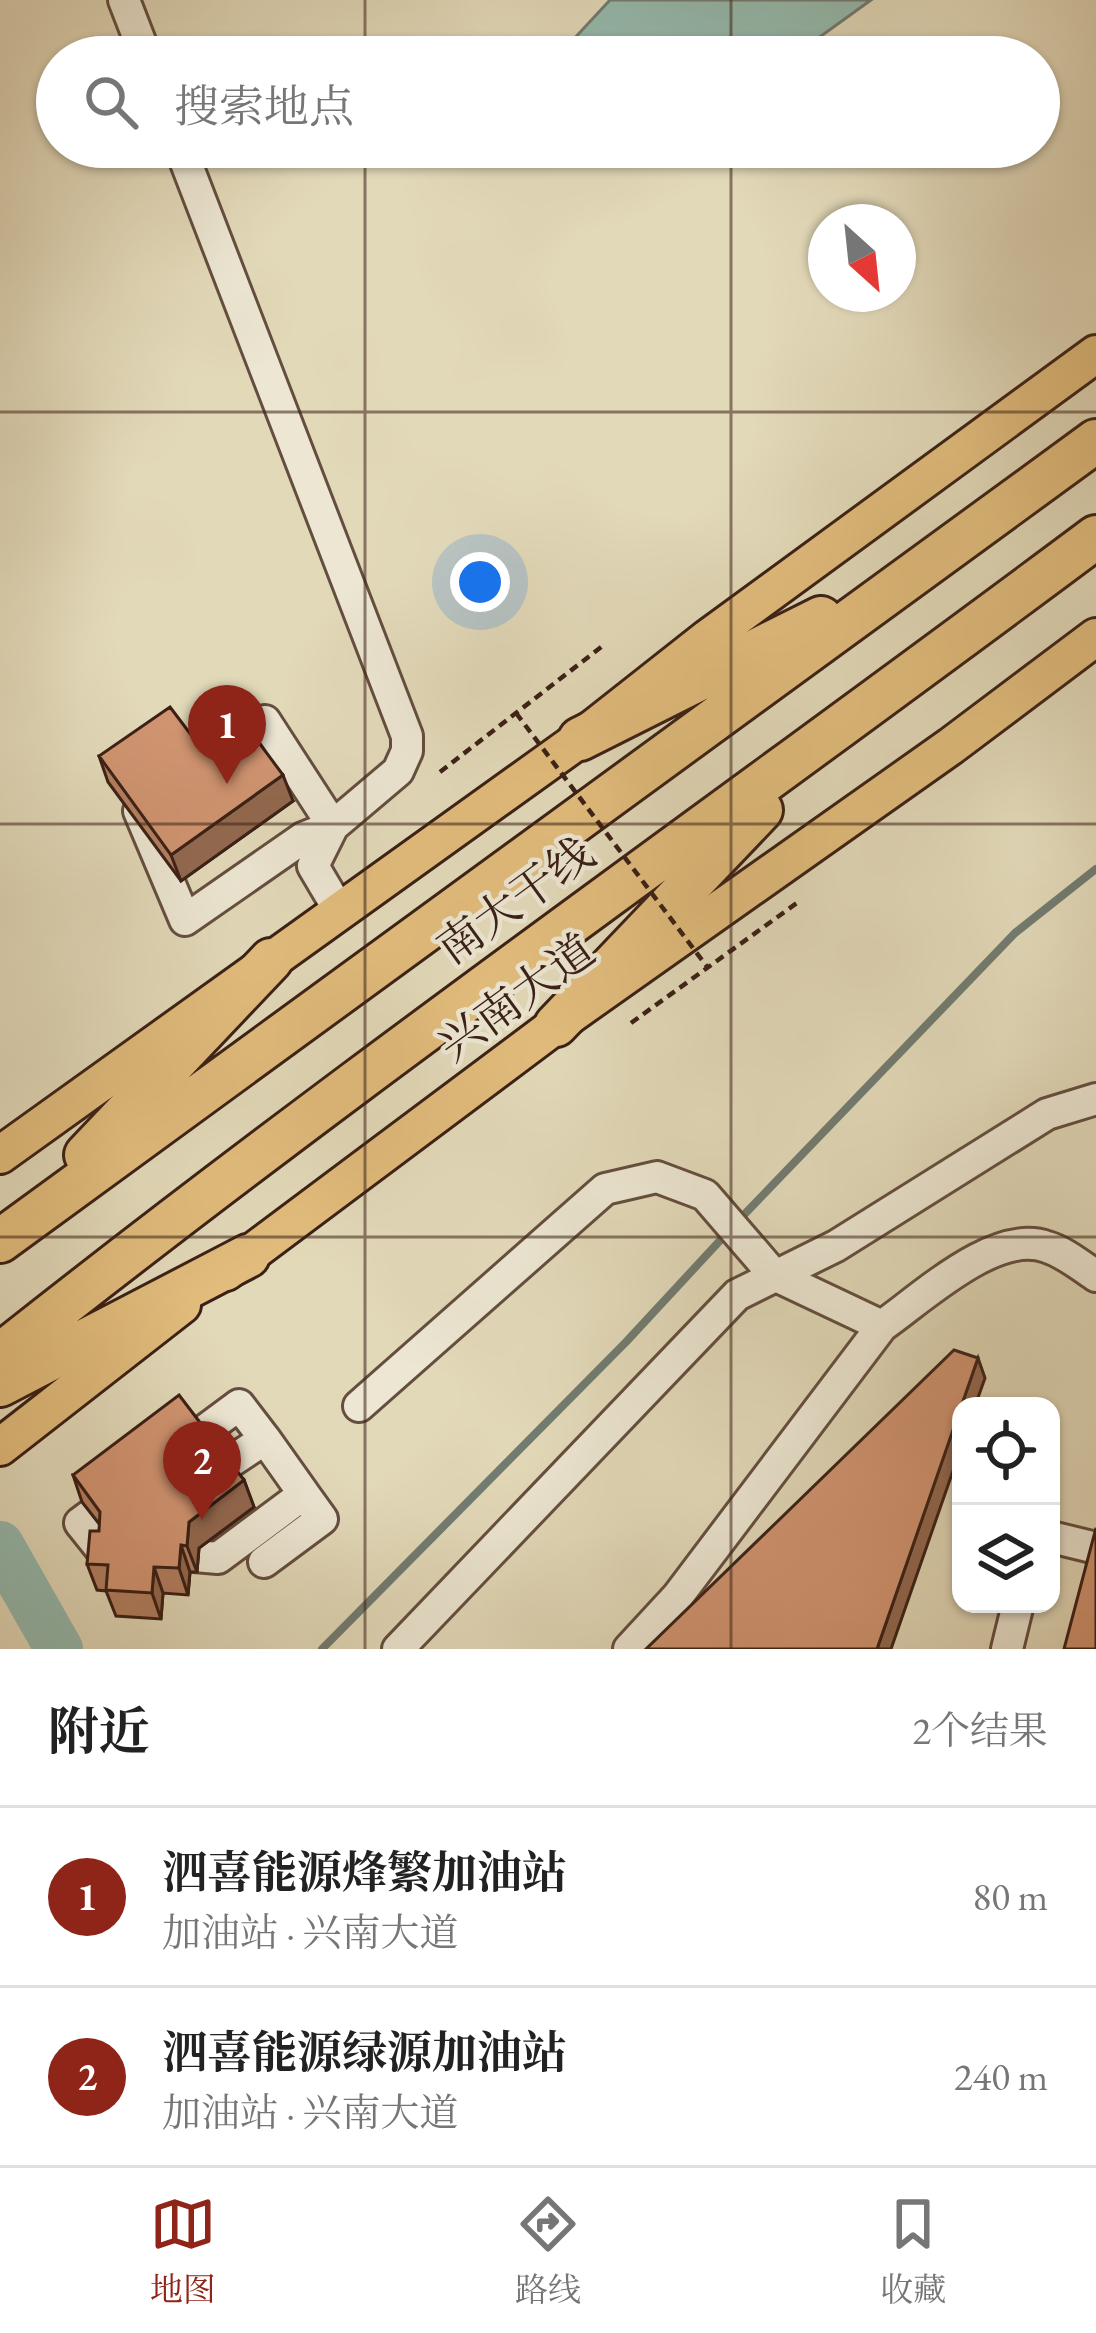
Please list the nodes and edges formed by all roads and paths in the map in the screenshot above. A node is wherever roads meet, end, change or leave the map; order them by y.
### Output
1 (124, 0) edge
2 (138, 36) edge
3 (188, 168) edge
4 (1096, 354) edge
5 (1096, 441) edge
6 (1096, 537) edge
7 (934, 561) junction
8 (1096, 637) edge
9 (605, 644) dead end
10 (516, 713) junction
11 (832, 735) junction
12 (580, 739) junction
13 (440, 772) dead end
14 (333, 826) junction
15 (801, 900) dead end
16 (339, 910) junction
17 (271, 960) junction
18 (708, 968) junction
19 (631, 1023) dead end
20 (556, 1025) junction
21 (1096, 1100) edge
22 (0, 1155) edge
23 (9, 1234) edge
24 (248, 1256) junction
25 (766, 1264) junction
26 (1096, 1276) edge
27 (882, 1327) junction
28 (0, 1355) edge
29 (0, 1385) edge
30 (359, 1406) dead end
31 (265, 1439) junction
32 (0, 1447) edge
33 (304, 1494) junction
34 (1060, 1539) edge
35 (100, 1548) junction
36 (1096, 1548) edge
37 (264, 1562) dead end
38 (1016, 1613) edge
39 (398, 1649) edge
40 (629, 1649) edge
41 (1007, 1649) edge

1 - 2 street
3 - 14 street
4 - 12 main road
5 - 7 highway, 南大干线
6 - 11 highway, 南大干线
7 - 12 highway
7 - 23 highway, 南大干线
8 - 20 main road, 兴南大道
9 - 10 path
10 - 13 path
10 - 18 path, bridge
11 - 20 highway
11 - 28 highway, 南大干线
12 - 16 main road
14 - 14 street
14 - 16 street
15 - 18 path
16 - 17 main road
17 - 22 main road
17 - 23 highway
18 - 19 path
20 - 24 main road, 兴南大道
21 - 25 street
24 - 29 highway
24 - 32 main road, 兴南大道
25 - 27 street
25 - 30 street
25 - 39 street
26 - 27 street
27 - 40 street
31 - 33 street
31 - 35 street
31 - 35 street
33 - 35 street
33 - 37 street
34 - 36 street
38 - 41 street

